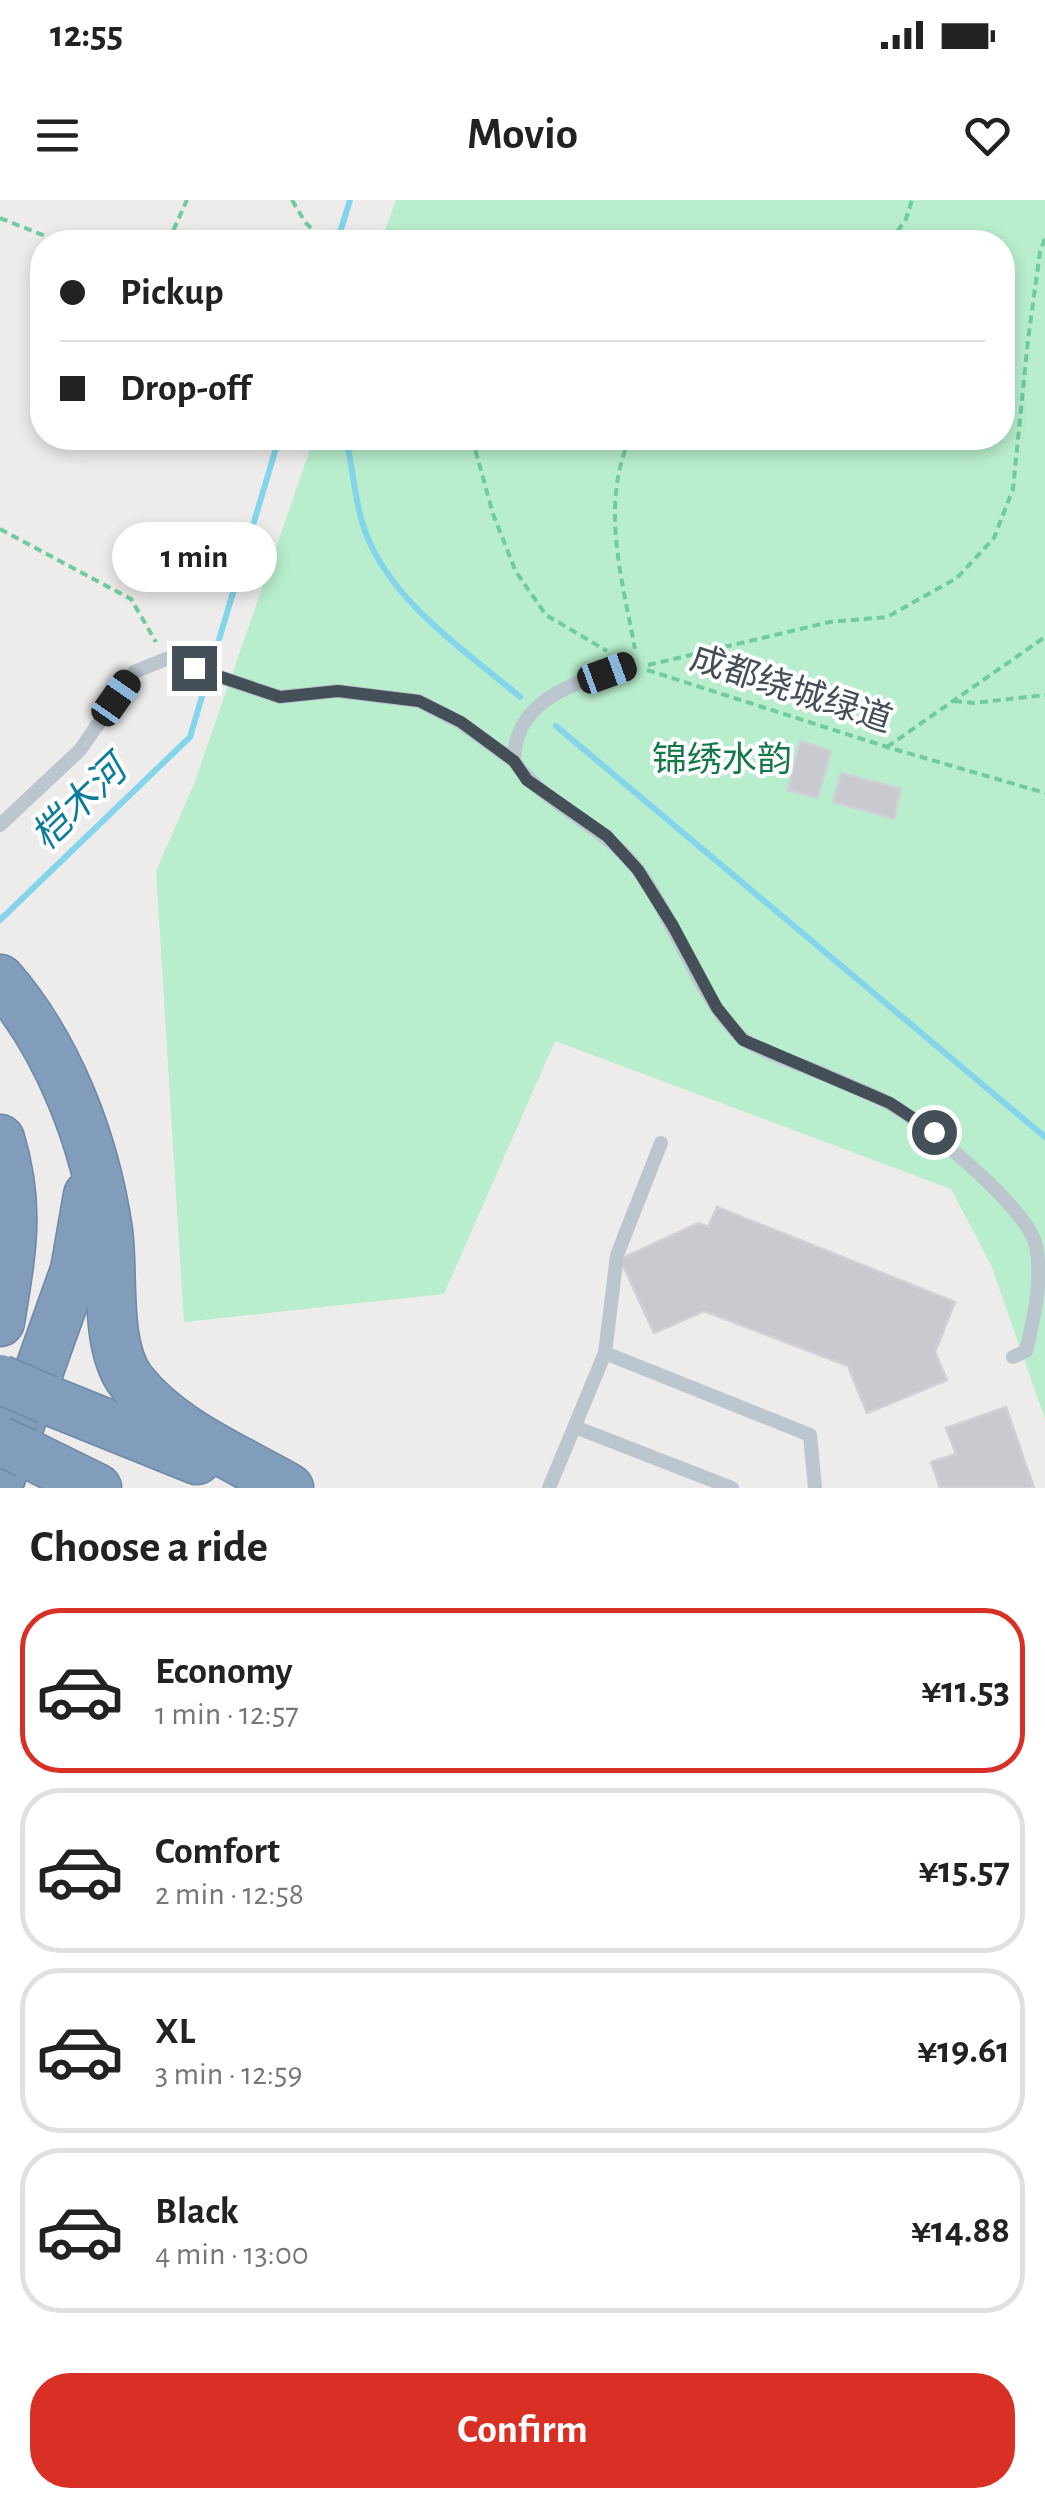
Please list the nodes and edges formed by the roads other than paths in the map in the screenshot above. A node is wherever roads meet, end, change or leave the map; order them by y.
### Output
1 (634, 666) road end
2 (514, 761) junction
3 (0, 825) edge
4 (0, 979) edge
5 (0, 1139) edge
6 (661, 1143) dead end
7 (92, 1167) junction
8 (0, 1322) edge
9 (605, 1352) junction
10 (1013, 1357) dead end
11 (0, 1379) edge
12 (575, 1427) junction
13 (8, 1472) edge
14 (97, 1488) edge
15 (266, 1488) edge
16 (288, 1488) edge
17 (549, 1488) edge
18 (732, 1488) edge
19 (815, 1488) edge

1 - 2 lane
2 - 3 lane
2 - 10 lane
4 - 7 highway
5 - 8 highway
6 - 9 lane
7 - 13 highway
7 - 16 highway
9 - 12 lane
9 - 19 lane
11 - 15 highway, bridge
12 - 17 lane
12 - 18 lane
13 - 14 highway

